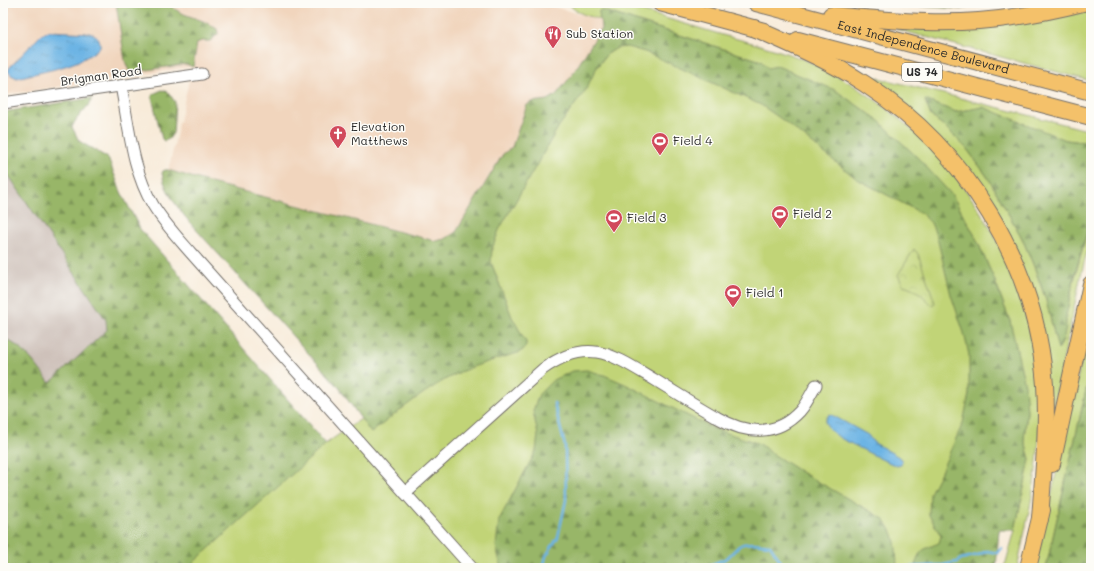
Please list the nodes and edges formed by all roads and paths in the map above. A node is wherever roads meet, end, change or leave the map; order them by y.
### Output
1 (660, 3) edge
2 (756, 3) edge
3 (1083, 3) edge
4 (784, 10) junction
5 (754, 28) junction
6 (202, 74) dead end
7 (121, 86) junction
8 (1091, 92) edge
9 (3, 103) edge
10 (1091, 117) edge
11 (1091, 284) edge
12 (816, 385) dead end
13 (405, 492) junction
14 (1040, 519) junction
15 (472, 568) edge
16 (1028, 568) edge

1 - 5 highway, East Independence Boulevard / US 74
2 - 4 highway, East Independence Boulevard / US 74
3 - 4 highway
4 - 8 highway, East Independence Boulevard / US 74
5 - 10 highway, East Independence Boulevard / US 74
5 - 14 highway
6 - 7 street, Brigman Road
7 - 9 street, Brigman Road
7 - 13 street
11 - 14 highway
12 - 13 street
13 - 15 street
14 - 16 highway

